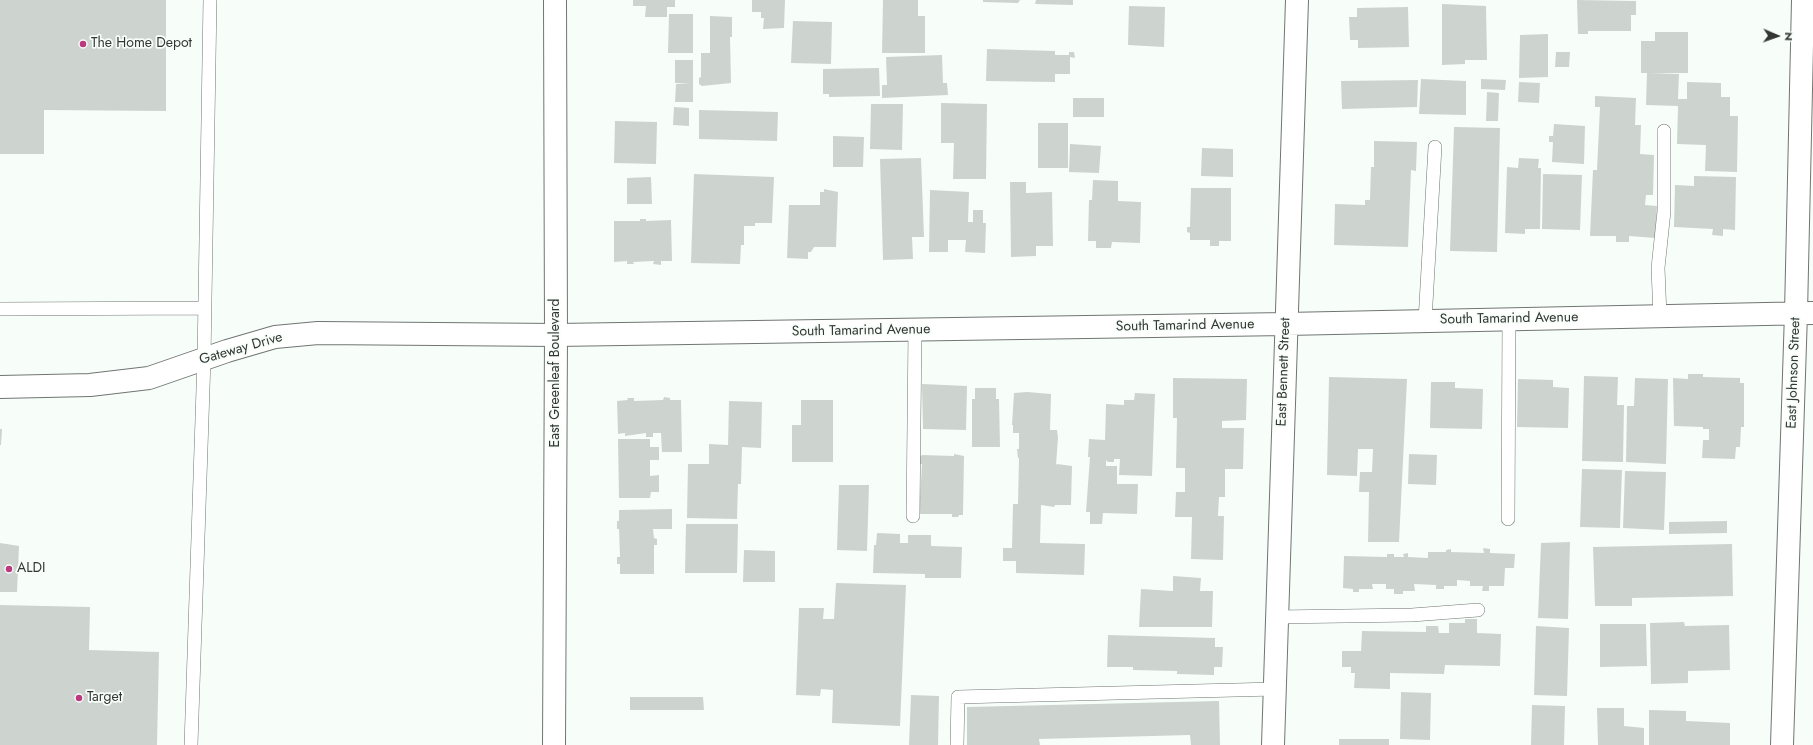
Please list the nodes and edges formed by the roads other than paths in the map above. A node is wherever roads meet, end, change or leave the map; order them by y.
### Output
1 (210, 0) edge
2 (555, 0) edge
3 (1297, 0) edge
4 (1803, 0) edge
5 (1664, 131) dead end
6 (1435, 147) dead end
7 (204, 308) junction
8 (0, 309) edge
9 (1804, 313) edge
10 (1660, 316) junction
11 (1509, 319) junction
12 (1425, 321) junction
13 (1286, 324) junction
14 (915, 330) junction
15 (556, 335) junction
16 (204, 359) junction
17 (0, 387) edge
18 (913, 516) dead end
19 (1508, 519) dead end
20 (1478, 610) dead end
21 (1277, 617) junction
22 (1275, 689) junction
23 (191, 745) edge
24 (554, 745) edge
25 (957, 745) edge
26 (1273, 745) edge
27 (1782, 745) edge

1 - 7 lane
2 - 15 street, East Greenleaf Boulevard
3 - 13 street, East Bennett Street
4 - 9 street, East Johnson Street
5 - 10 lane
6 - 12 lane
7 - 8 lane
7 - 16 lane
9 - 10 street, South Tamarind Avenue
9 - 27 street, East Johnson Street
10 - 11 street, South Tamarind Avenue
11 - 12 street, South Tamarind Avenue
11 - 19 lane
12 - 13 street, South Tamarind Avenue
13 - 14 street, South Tamarind Avenue
13 - 21 street, East Bennett Street
14 - 15 street, South Tamarind Avenue
14 - 18 lane
15 - 16 street, Gateway Drive
15 - 24 street, East Greenleaf Boulevard
16 - 17 street, Gateway Drive
16 - 23 lane
20 - 21 lane
21 - 22 street, East Bennett Street
22 - 25 lane
22 - 26 street, East Bennett Street

